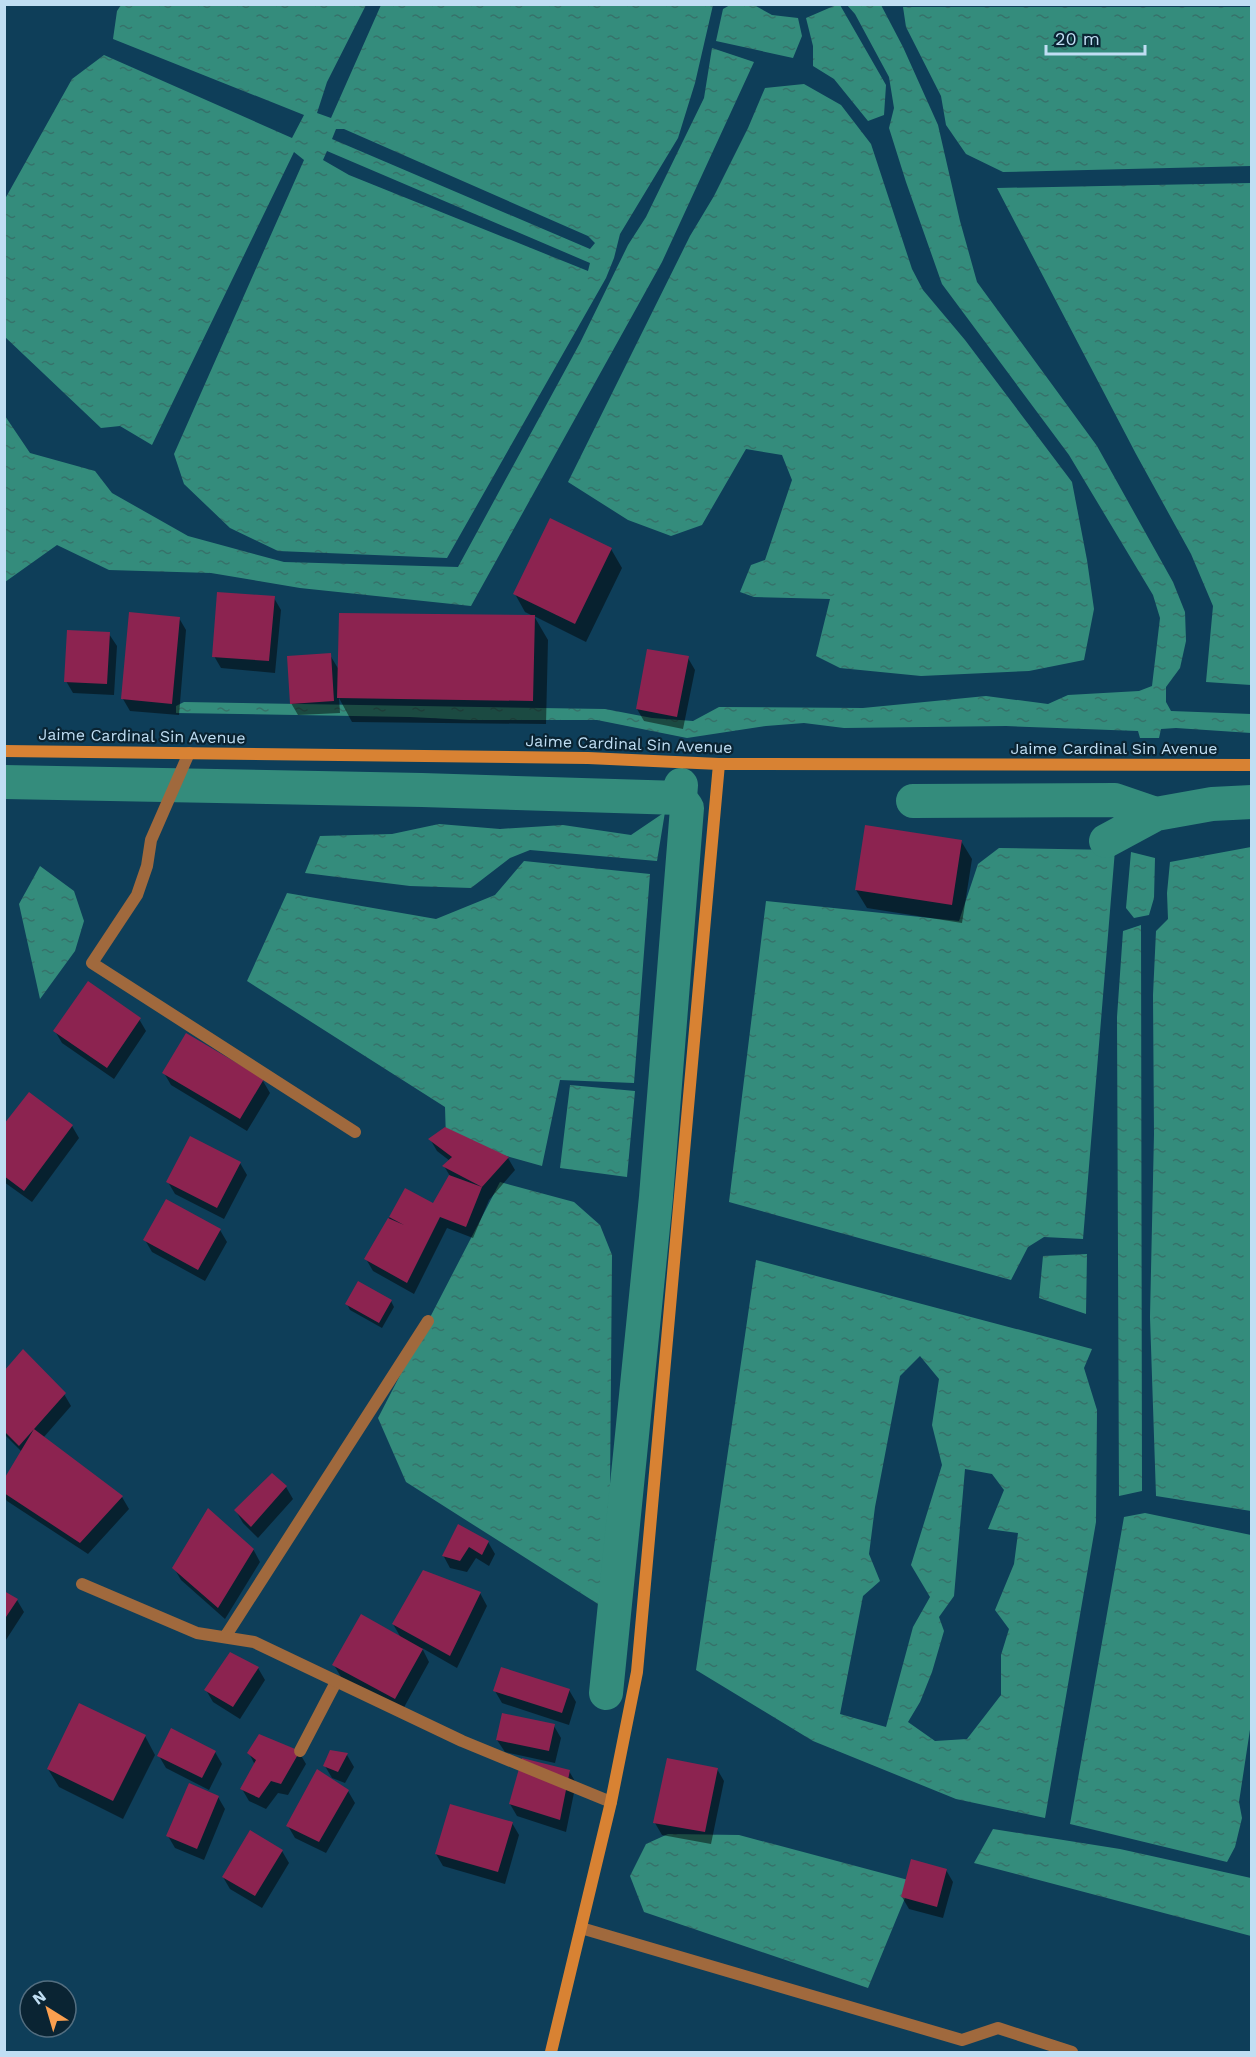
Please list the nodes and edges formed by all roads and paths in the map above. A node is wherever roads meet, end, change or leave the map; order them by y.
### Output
1 (4, 751) edge
2 (188, 755) junction
3 (719, 764) junction
4 (1251, 765) edge
5 (355, 1132) dead end
6 (428, 1321) dead end
7 (82, 1584) dead end
8 (225, 1637) junction
9 (336, 1682) junction
10 (300, 1751) dead end
11 (611, 1802) junction
12 (581, 1928) junction
13 (551, 2052) edge
14 (1072, 2052) edge

1 - 2 street, Jaime Cardinal Sin Avenue
2 - 3 street, Jaime Cardinal Sin Avenue
2 - 5 street
3 - 4 street, Jaime Cardinal Sin Avenue
3 - 11 street
6 - 8 street
7 - 8 street
8 - 9 street
9 - 10 street
9 - 11 street
11 - 12 street
12 - 13 street
12 - 14 street

